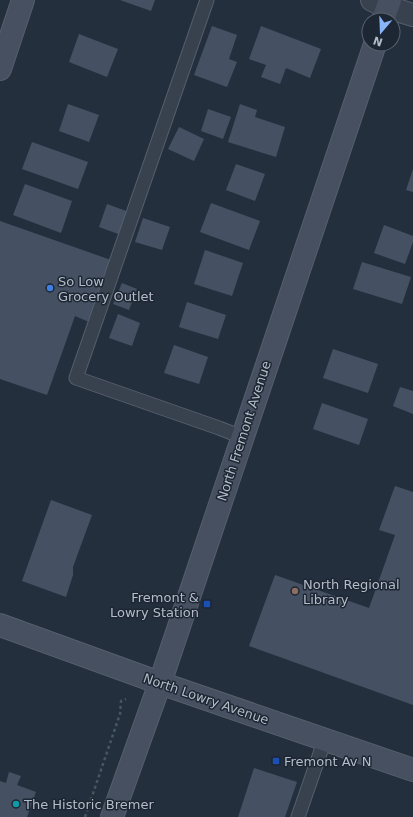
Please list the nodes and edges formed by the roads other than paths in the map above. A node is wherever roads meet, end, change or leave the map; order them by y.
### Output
1 (23, 0) edge
2 (207, 0) edge
3 (383, 7) edge
4 (413, 15) edge
5 (372, 52) edge
6 (0, 69) edge
7 (242, 437) junction
8 (0, 625) edge
9 (160, 683) junction
10 (325, 739) junction
11 (413, 770) edge
12 (112, 817) edge
13 (298, 817) edge

1 - 6 street
2 - 7 lane
3 - 4 street
5 - 7 street, North Fremont Avenue
7 - 9 street, North Fremont Avenue
8 - 9 street, North Lowry Avenue
9 - 10 street, North Lowry Avenue
9 - 12 street, North Fremont Avenue
10 - 11 street, North Lowry Avenue
10 - 13 lane

